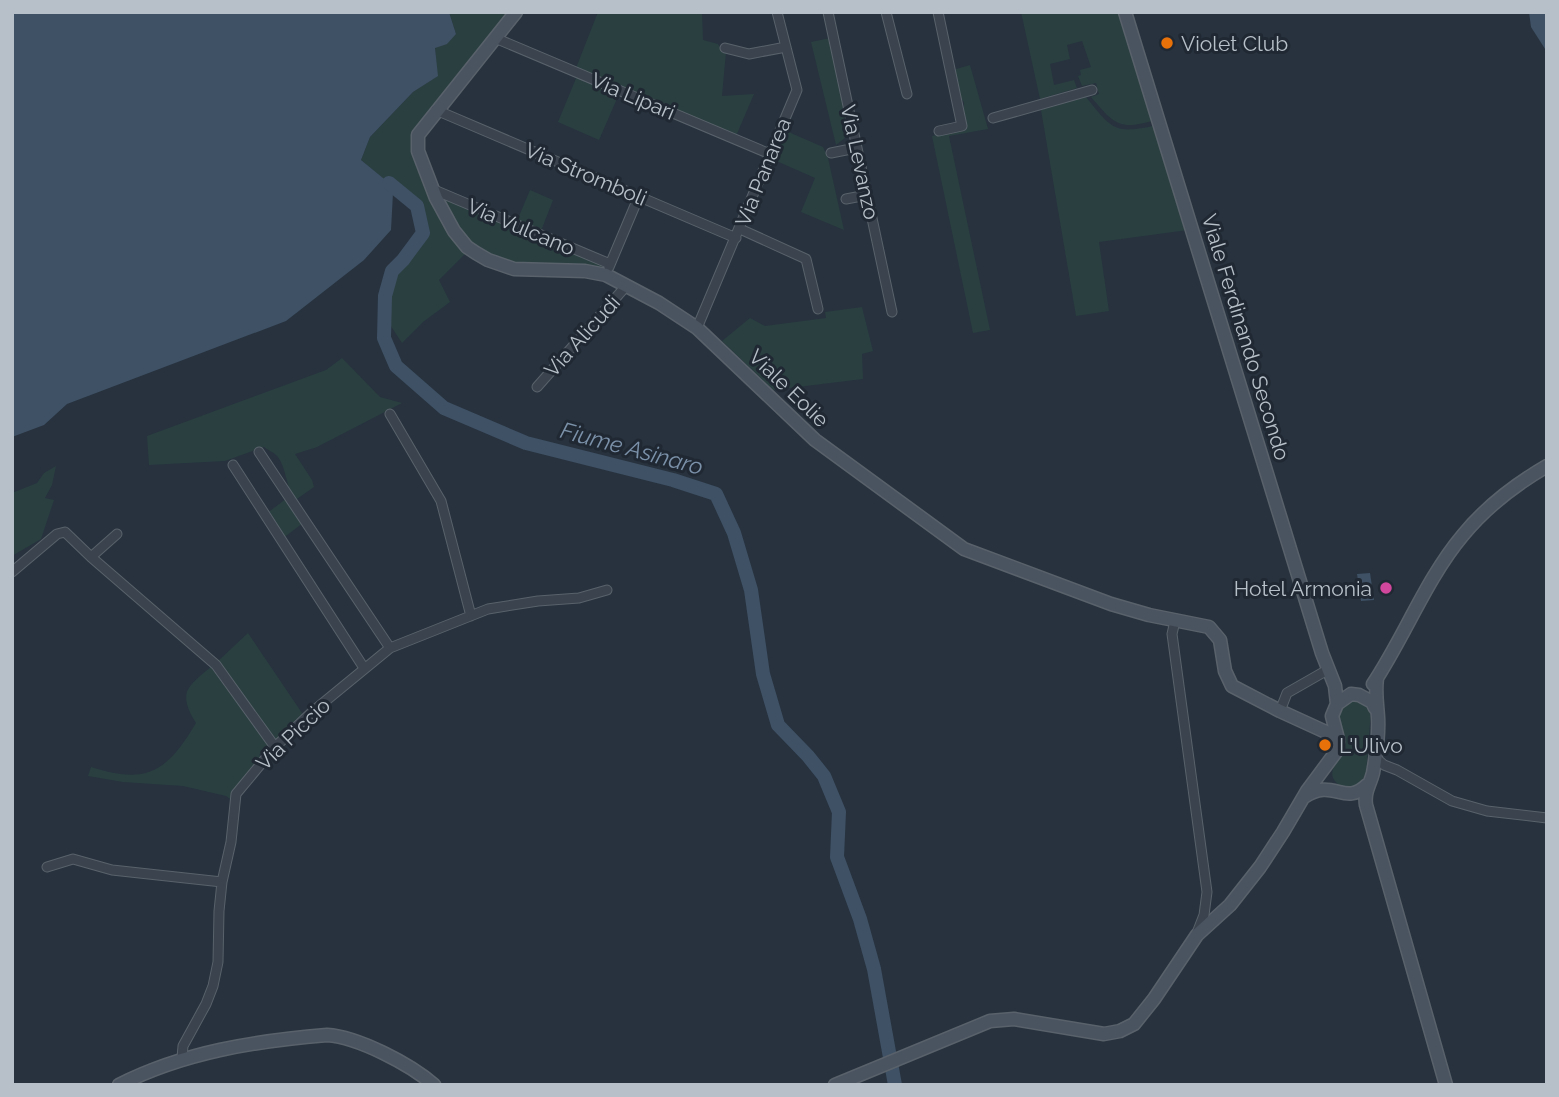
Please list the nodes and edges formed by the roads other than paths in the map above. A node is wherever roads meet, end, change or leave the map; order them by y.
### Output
1 (516, 12) edge
2 (777, 12) edge
3 (828, 12) edge
4 (886, 12) edge
5 (937, 12) edge
6 (1125, 12) edge
7 (495, 38) junction
8 (786, 47) junction
9 (725, 48) dead end
10 (1092, 90) dead end
11 (907, 94) dead end
12 (436, 110) junction
13 (993, 118) dead end
14 (939, 131) dead end
15 (856, 148) junction
16 (831, 153) dead end
17 (770, 154) junction
18 (432, 189) junction
19 (867, 195) junction
20 (639, 196) junction
21 (846, 199) dead end
22 (738, 234) junction
23 (608, 269) junction
24 (627, 285) junction
25 (818, 309) dead end
26 (892, 312) dead end
27 (697, 328) junction
28 (537, 387) dead end
29 (390, 414) dead end
30 (259, 452) dead end
31 (233, 465) dead end
32 (1547, 466) edge
33 (117, 534) dead end
34 (91, 557) junction
35 (12, 572) edge
36 (607, 590) dead end
37 (471, 616) junction
38 (1175, 621) junction
39 (390, 648) junction
40 (364, 668) junction
41 (1330, 671) junction
42 (1377, 678) junction
43 (1355, 695) junction
44 (1376, 708) junction
45 (1334, 710) junction
46 (1280, 711) junction
47 (1301, 721) junction
48 (1338, 742) junction
49 (275, 747) junction
50 (1374, 756) junction
51 (1327, 765) junction
52 (1390, 767) junction
53 (1370, 781) junction
54 (1334, 789) junction
55 (1350, 795) junction
56 (1304, 797) junction
57 (1547, 818) edge
58 (1373, 826) junction
59 (47, 867) dead end
60 (222, 882) junction
61 (1197, 935) junction
62 (181, 1058) junction
63 (119, 1085) edge
64 (434, 1085) edge
65 (835, 1085) edge
66 (1447, 1085) edge

1 - 7 street, Viale Eolie
2 - 8 street, Via Panarea
3 - 15 street, Via Levanzo
4 - 11 street
5 - 14 street
6 - 41 street, Viale Ferdinando Secondo
7 - 12 street, Viale Eolie
7 - 17 street, Via Lipari
8 - 9 street
8 - 17 street, Via Panarea
10 - 13 street
12 - 18 street, Viale Eolie
12 - 20 street, Via Stromboli
15 - 16 street
15 - 19 street, Via Levanzo
17 - 22 street, Via Panarea
18 - 23 street, Via Vulcano
18 - 23 street, Viale Eolie
19 - 21 street
19 - 26 street, Via Levanzo
20 - 22 street, Via Stromboli
20 - 23 street
22 - 25 street, Via Stromboli
22 - 27 street, Via Panarea
23 - 24 street, Viale Eolie
24 - 27 street, Viale Eolie
24 - 28 street, Via Alicudi
27 - 38 street, Viale Eolie
29 - 37 street
30 - 39 street
31 - 40 street
32 - 42 street
33 - 34 street
34 - 35 street
34 - 49 street
36 - 37 street, Via Piccio
37 - 39 street, Via Piccio
38 - 46 street, Viale Eolie
38 - 61 street
39 - 40 street, Via Piccio
40 - 49 street, Via Piccio
41 - 43 street
41 - 45 street, Viale Ferdinando Secondo
41 - 46 street
42 - 43 street
42 - 44 street
43 - 44 street
43 - 45 street
44 - 50 street
45 - 47 street
45 - 48 street, Viale Ferdinando Secondo
46 - 47 street, Viale Eolie
47 - 48 street, Viale Eolie
48 - 51 street
49 - 60 street, Via Piccio
50 - 52 street
50 - 53 street
51 - 54 street
51 - 56 street
52 - 53 street
52 - 57 street
53 - 55 street
53 - 58 street
54 - 55 street
54 - 56 street
55 - 58 street
56 - 61 street
58 - 66 street
59 - 60 street
60 - 62 street, Via Piccio
61 - 65 street
62 - 63 street
62 - 64 street

